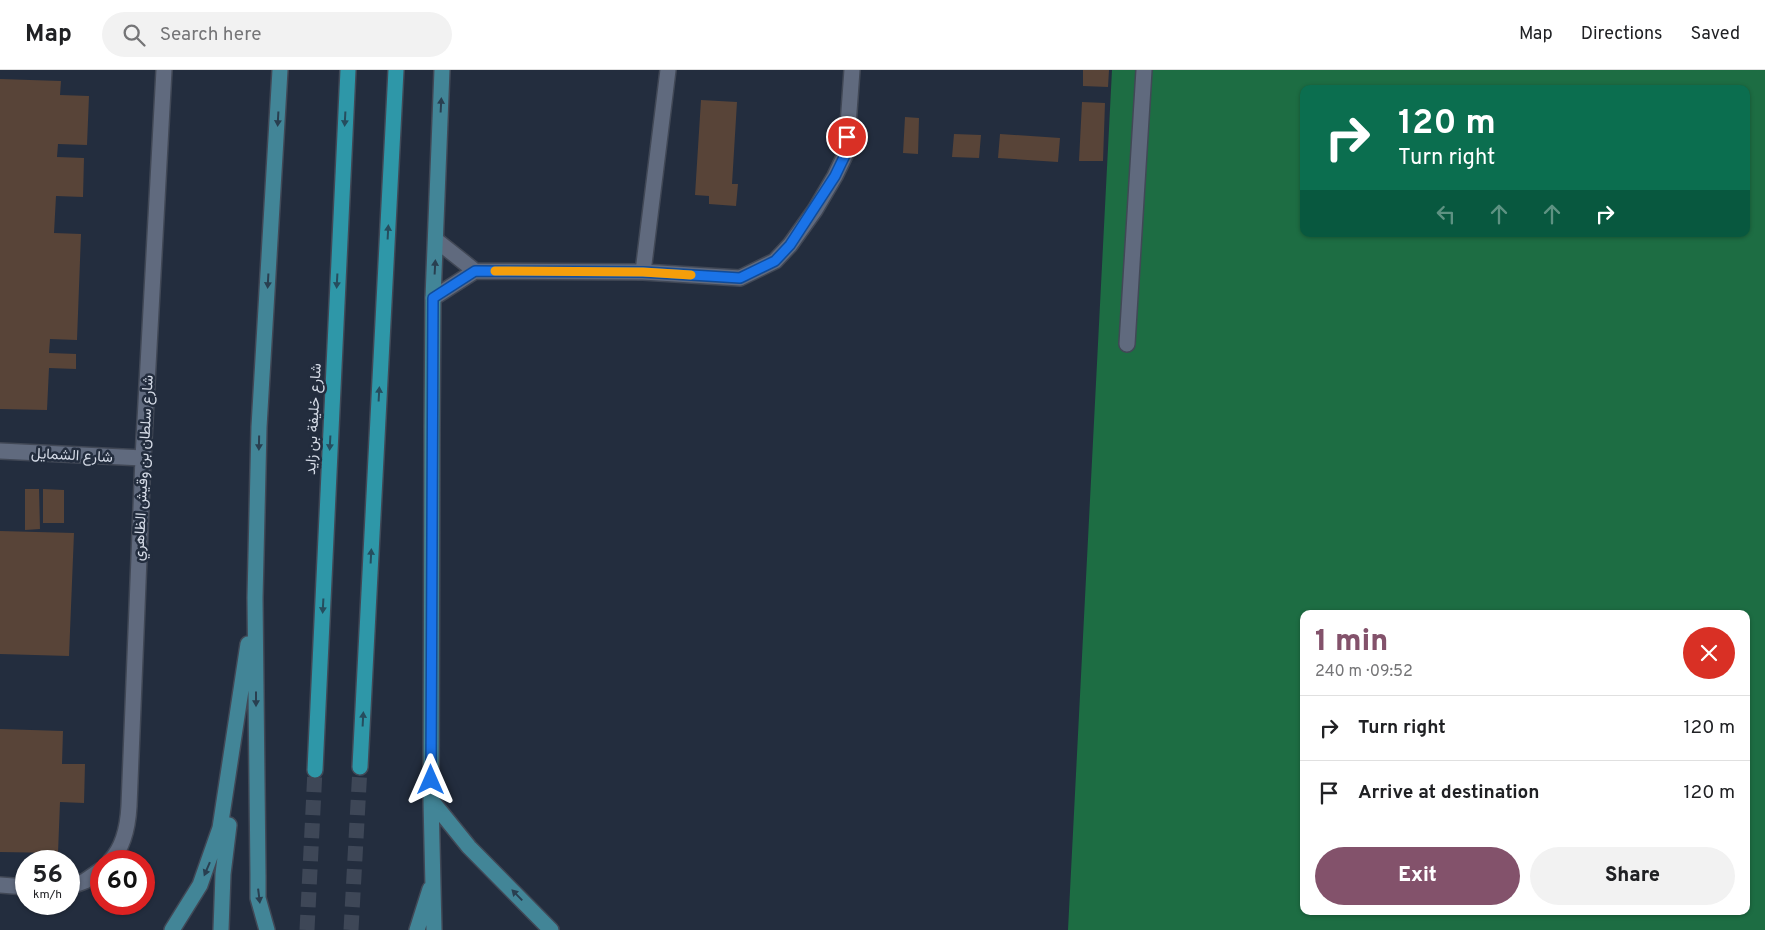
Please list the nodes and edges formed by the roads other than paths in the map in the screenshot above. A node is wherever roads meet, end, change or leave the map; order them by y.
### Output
1 (164, 70) edge
2 (280, 70) edge
3 (348, 70) edge
4 (396, 70) edge
5 (442, 70) edge
6 (668, 70) edge
7 (852, 70) edge
8 (1144, 70) edge
9 (436, 240) junction
10 (475, 271) junction
11 (643, 272) junction
12 (433, 298) junction
13 (1127, 344) dead end
14 (0, 451) edge
15 (143, 458) junction
16 (255, 598) junction
17 (360, 767) tunnel mouth
18 (315, 770) tunnel mouth
19 (431, 800) junction
20 (117, 850) edge
21 (434, 876) junction
22 (0, 886) edge
23 (15, 887) edge
24 (172, 930) edge
25 (221, 930) edge
26 (267, 930) edge
27 (417, 930) edge
28 (434, 930) edge
29 (551, 930) edge

1 - 15 street, شارع سلطان بن وقيش الظاهري
2 -> 16 main road
3 -> 18 highway, شارع خليفة بن زايد
17 -> 4 highway
9 -> 5 main road
6 - 11 street
7 - 11 street
8 - 13 street
9 - 10 street
12 -> 9 main road
10 - 11 street
10 - 12 street
12 - 19 main road
14 - 15 street, شارع الشمايل
15 - 20 street, شارع سلطان بن وقيش الظاهري
16 -> 24 main road
16 - 25 main road
16 -> 26 main road
19 - 21 main road
29 -> 19 main road
21 - 27 main road
21 - 28 main road
22 - 23 street

